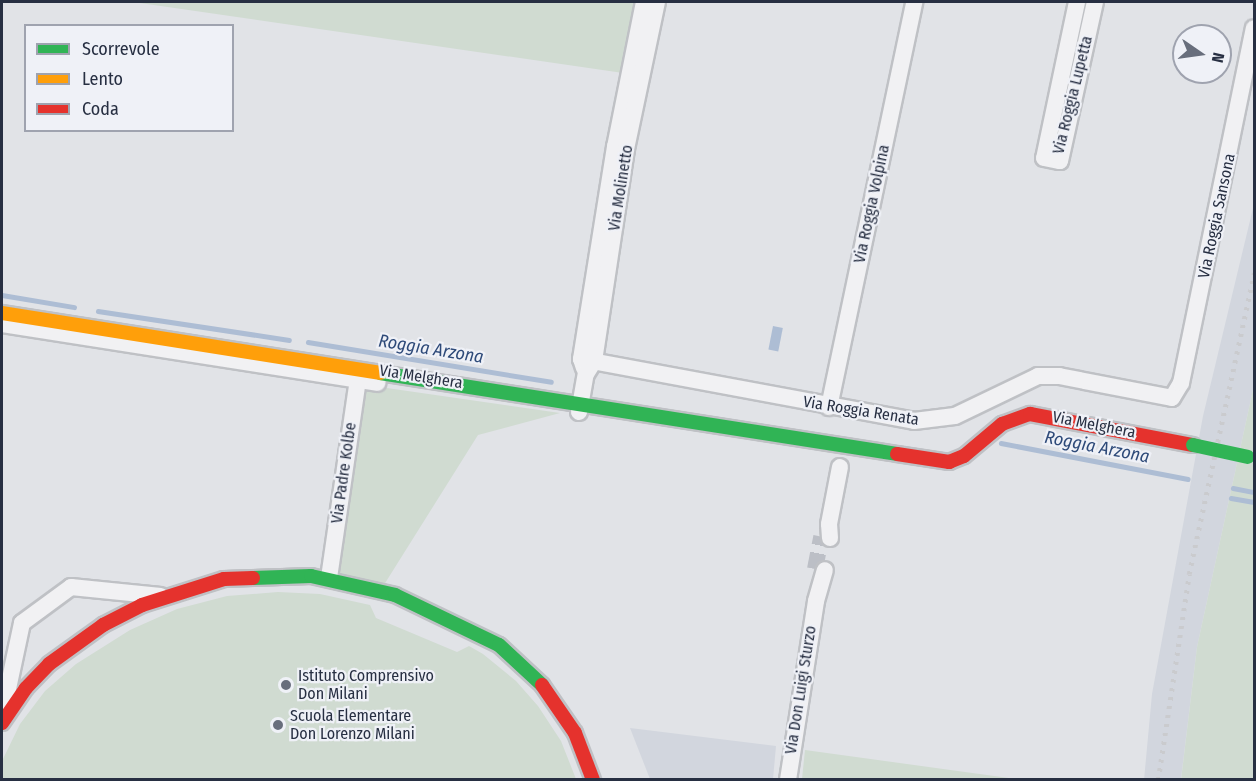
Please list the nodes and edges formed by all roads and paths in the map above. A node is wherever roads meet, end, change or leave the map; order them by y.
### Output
1 (644, 2) edge
2 (657, 2) edge
3 (914, 2) edge
4 (1077, 2) edge
5 (1095, 2) edge
6 (1254, 28) edge
7 (2, 314) edge
8 (2, 324) edge
9 (587, 365) junction
10 (359, 374) junction
11 (1169, 398) joint
12 (580, 407) junction
13 (829, 407) junction
14 (840, 443) joint
15 (1251, 456) edge
16 (840, 467) dead end
17 (826, 533) tunnel mouth
18 (820, 569) tunnel mouth
19 (329, 578) junction
20 (162, 597) junction
21 (2, 721) edge
22 (593, 780) edge
23 (788, 780) edge

1 - 9 street, Via Molinetto
2 - 9 street, Via Molinetto
3 - 13 street, Via Roggia Volpina
4 - 5 street, Via Roggia Lupetta
6 - 11 street, Via Roggia Sansona
7 - 10 street, Via Melghera
8 - 10 street, Via Melghera
9 - 12 street, Via Molinetto
9 - 13 street, Via Roggia Renata
10 - 12 street, Via Melghera
10 - 19 street, Via Padre Kolbe
11 - 13 street, Via Roggia Renata
12 - 14 street, Via Melghera
14 - 15 street, Via Melghera, bridge
16 - 17 street
18 - 23 street, Via Don Luigi Sturzo
19 - 20 street
19 - 22 street
20 - 21 street
20 - 21 street

